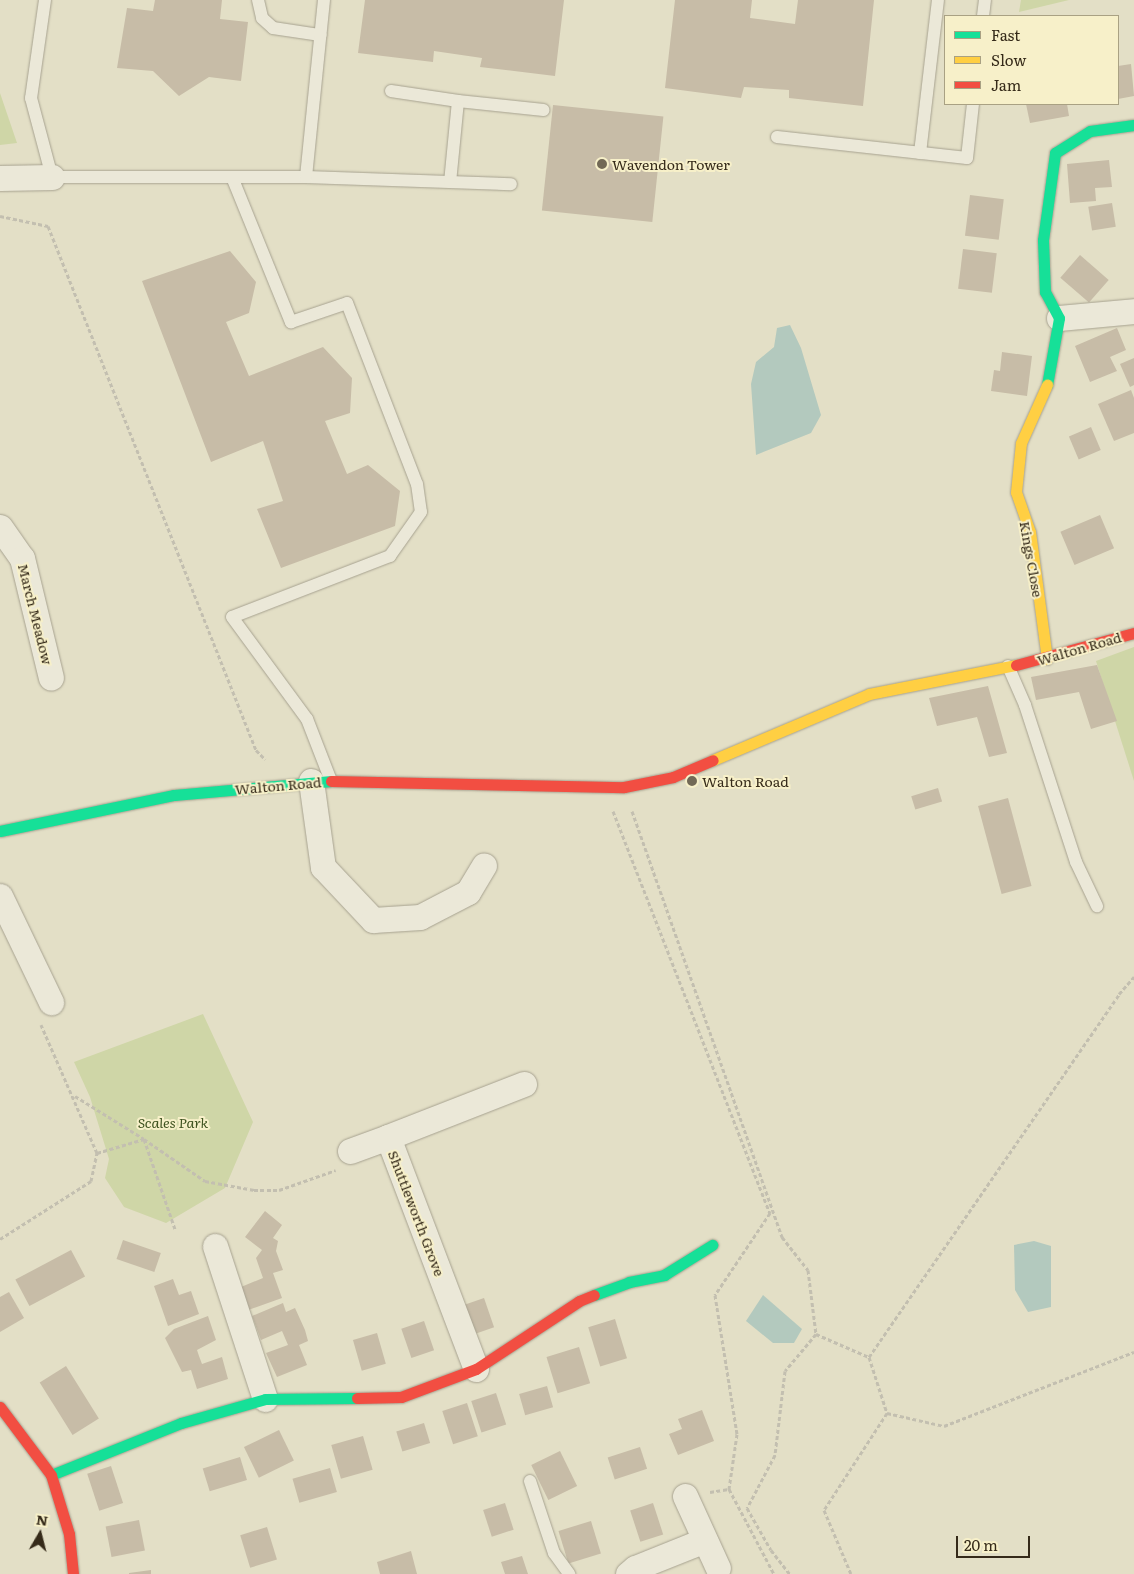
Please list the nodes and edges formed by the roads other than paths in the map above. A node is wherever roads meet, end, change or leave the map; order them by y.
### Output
1 (45, 0) edge
2 (258, 0) edge
3 (324, 0) edge
4 (938, 0) edge
5 (985, 0) edge
6 (983, 15) edge
7 (320, 35) junction
8 (391, 91) dead end
9 (458, 101) junction
10 (973, 105) edge
11 (544, 110) dead end
12 (1134, 125) edge
13 (777, 137) dead end
14 (920, 153) junction
15 (52, 177) junction
16 (232, 177) junction
17 (306, 177) junction
18 (0, 178) edge
19 (450, 182) junction
20 (511, 184) dead end
21 (1134, 311) edge
22 (1059, 318) junction
23 (0, 527) edge
24 (1134, 633) edge
25 (1047, 659) junction
26 (1008, 666) junction
27 (51, 678) dead end
28 (310, 781) junction
29 (0, 831) edge
30 (484, 865) dead end
31 (0, 896) edge
32 (1097, 906) dead end
33 (44, 1010) road end
34 (524, 1084) dead end
35 (388, 1137) junction
36 (350, 1151) road end
37 (712, 1245) dead end
38 (215, 1246) dead end
39 (476, 1369) junction
40 (265, 1399) junction
41 (0, 1407) edge
42 (51, 1475) junction
43 (530, 1481) dead end
44 (685, 1496) dead end
45 (705, 1540) junction
46 (718, 1568) dead end
47 (73, 1574) edge
48 (569, 1574) edge
49 (628, 1574) edge

1 - 15 lane
2 - 7 lane
3 - 7 lane
4 - 14 lane
5 - 6 lane
7 - 17 lane
8 - 9 lane
9 - 11 lane
9 - 19 lane
10 - 14 lane
12 - 22 street
13 - 14 lane
15 - 16 lane
15 - 18 street
16 - 17 lane
16 - 28 lane
17 - 19 lane
19 - 20 lane
21 - 22 street
22 - 25 street, Kings Close
23 - 27 street, March Meadow
24 - 25 street, Walton Road
25 - 26 street, Walton Road
26 - 28 street, Walton Road
26 - 32 lane
28 - 29 street, Walton Road
28 - 30 street
31 - 33 street
34 - 35 street, Shuttleworth Grove
35 - 36 street
35 - 39 street, Shuttleworth Grove
37 - 39 street
38 - 40 street
39 - 40 street
40 - 42 street
41 - 42 street
42 - 47 street
43 - 48 lane
44 - 45 street
45 - 46 street
45 - 49 street

